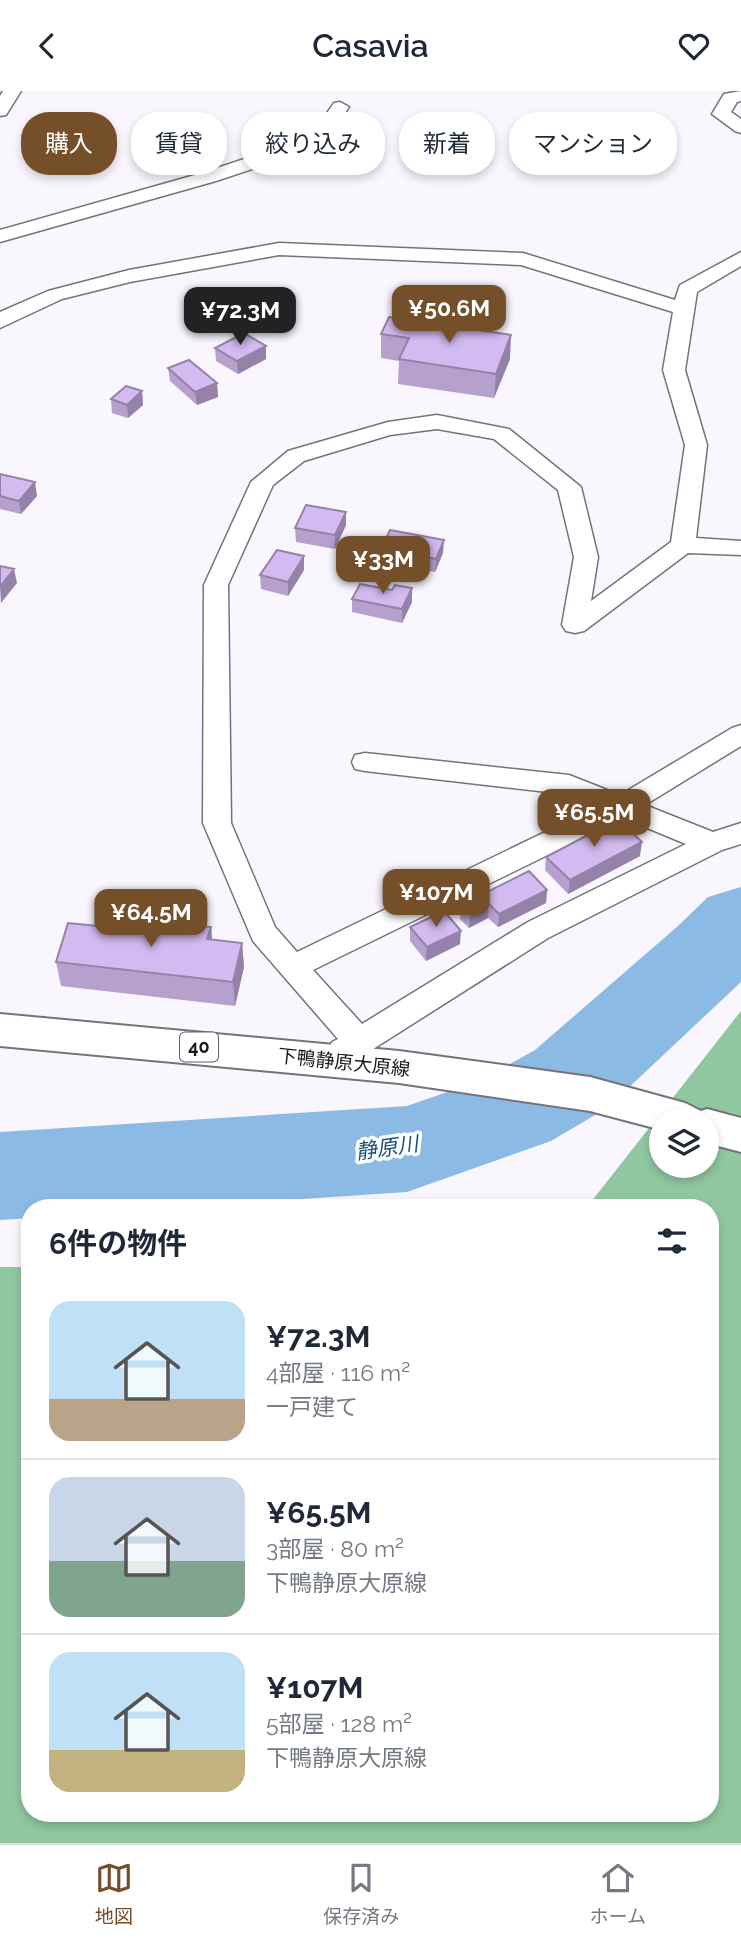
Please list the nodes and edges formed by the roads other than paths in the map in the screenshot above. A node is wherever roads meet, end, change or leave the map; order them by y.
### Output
1 (12, 91) edge
2 (741, 95) edge
3 (340, 107) dead end
4 (0, 111) edge
5 (741, 127) edge
6 (0, 236) edge
7 (741, 258) edge
8 (684, 309) junction
9 (0, 322) edge
10 (683, 545) junction
11 (741, 548) edge
12 (741, 734) edge
13 (365, 762) dead end
14 (623, 806) junction
15 (741, 833) edge
16 (712, 843) junction
17 (293, 967) junction
18 (0, 1030) edge
19 (344, 1050) junction
20 (649, 1110) edge
21 (719, 1129) edge
22 (741, 1135) edge

1 - 4 lane
2 - 5 lane
3 - 6 lane
7 - 8 lane
8 - 9 lane
8 - 10 lane
10 - 11 lane
10 - 17 lane
12 - 14 lane
13 - 14 lane
14 - 16 lane
14 - 17 lane
15 - 16 lane
16 - 19 lane
17 - 19 lane
18 - 19 main road, 下鴨静原大原線 / 40
19 - 20 main road, 下鴨静原大原線 / 40
21 - 22 main road

